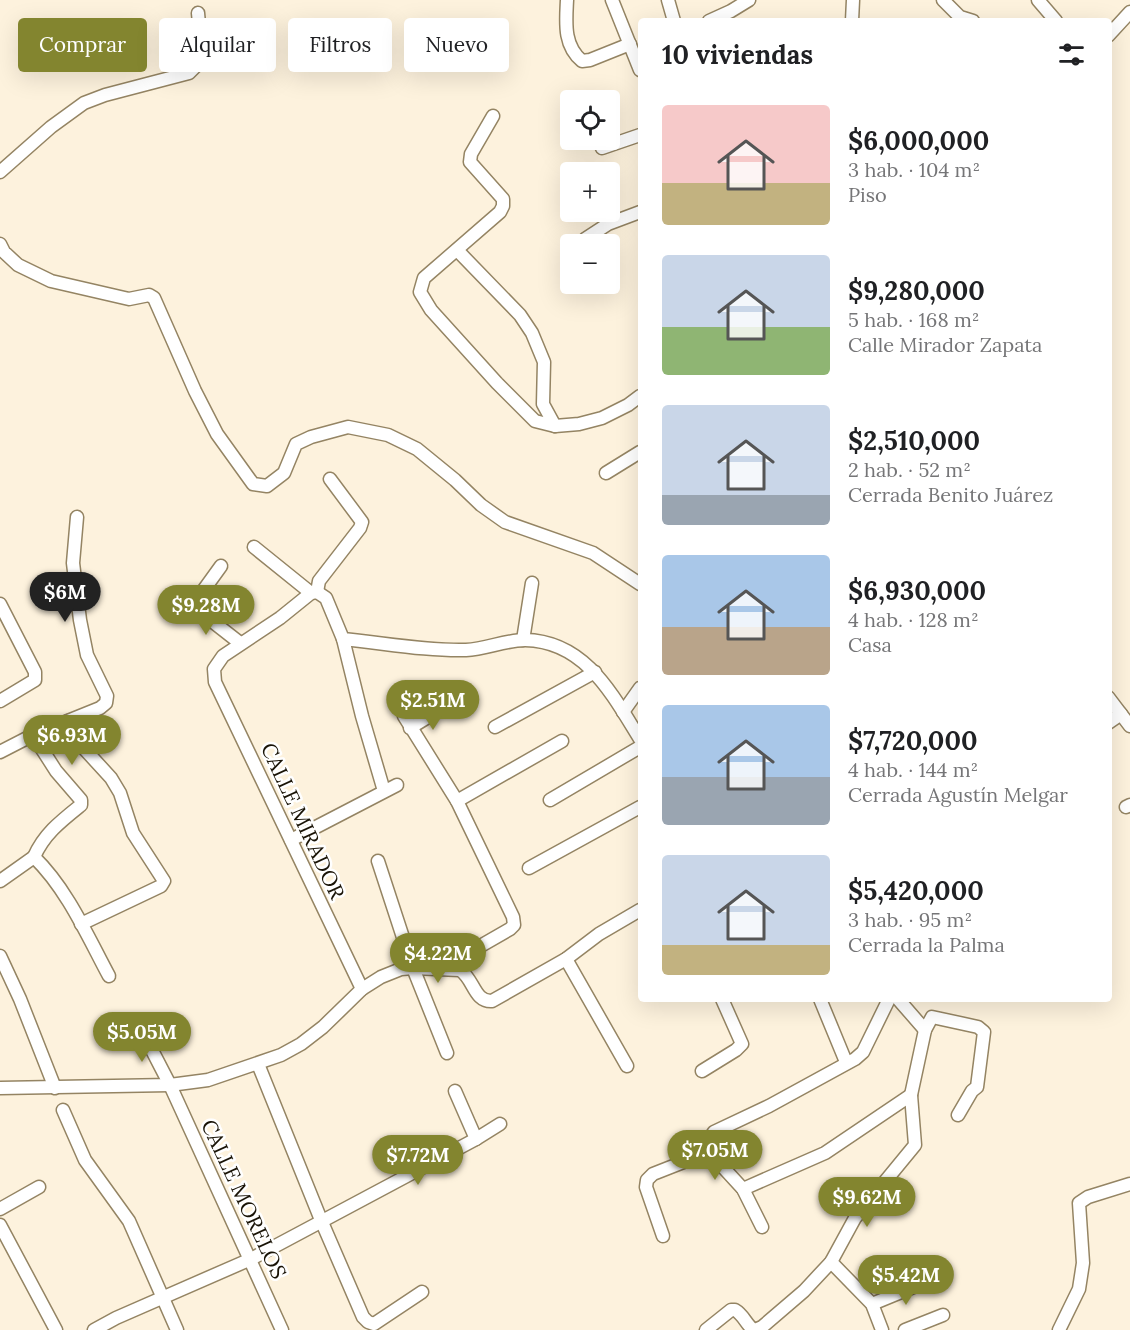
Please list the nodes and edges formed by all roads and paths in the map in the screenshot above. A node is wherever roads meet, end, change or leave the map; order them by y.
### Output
1 (567, 0) edge
2 (612, 0) edge
3 (668, 0) edge
4 (749, 0) edge
5 (853, 0) edge
6 (943, 0) edge
7 (1038, 0) edge
8 (1130, 12) edge
9 (198, 14) dead end
10 (673, 18) edge
11 (716, 18) edge
12 (852, 18) edge
13 (963, 18) edge
14 (1053, 18) edge
15 (1112, 32) edge
16 (630, 44) junction
17 (638, 65) edge
18 (494, 116) dead end
19 (638, 136) edge
20 (620, 142) edge
21 (0, 172) edge
22 (638, 213) edge
23 (593, 234) edge
24 (0, 244) edge
25 (457, 250) junction
26 (638, 398) edge
27 (555, 426) junction
28 (638, 453) edge
29 (606, 473) dead end
30 (330, 479) dead end
31 (77, 517) dead end
32 (254, 547) dead end
33 (221, 566) dead end
34 (532, 583) dead end
35 (638, 583) edge
36 (314, 593) junction
37 (0, 604) edge
38 (343, 639) junction
39 (523, 640) junction
40 (240, 643) junction
41 (595, 672) junction
42 (638, 691) edge
43 (0, 700) edge
44 (1112, 702) edge
45 (441, 709) dead end
46 (623, 711) junction
47 (1121, 714) junction
48 (1112, 720) edge
49 (68, 721) junction
50 (1130, 726) edge
51 (495, 727) dead end
52 (33, 735) junction
53 (638, 736) edge
54 (562, 741) dead end
55 (638, 748) edge
56 (0, 752) edge
57 (397, 785) dead end
58 (384, 791) junction
59 (550, 800) dead end
60 (457, 801) junction
61 (638, 808) edge
62 (291, 840) junction
63 (34, 857) junction
64 (378, 861) dead end
65 (529, 868) dead end
66 (0, 881) edge
67 (638, 911) edge
68 (81, 924) junction
69 (0, 956) edge
70 (566, 959) junction
71 (412, 968) junction
72 (460, 970) junction
73 (109, 976) dead end
74 (362, 989) junction
75 (723, 1002) edge
76 (821, 1002) edge
77 (888, 1002) edge
78 (901, 1002) edge
79 (140, 1028) dead end
80 (925, 1030) junction
81 (447, 1053) dead end
82 (846, 1062) junction
83 (258, 1064) junction
84 (627, 1066) dead end
85 (702, 1071) dead end
86 (170, 1085) junction
87 (0, 1088) edge
88 (55, 1088) junction
89 (455, 1091) dead end
90 (911, 1095) junction
91 (63, 1110) dead end
92 (958, 1114) dead end
93 (500, 1124) dead end
94 (476, 1139) junction
95 (709, 1152) junction
96 (1130, 1184) edge
97 (39, 1187) dead end
98 (743, 1189) junction
99 (0, 1209) edge
100 (321, 1220) junction
101 (0, 1225) edge
102 (762, 1227) dead end
103 (663, 1236) dead end
104 (251, 1259) junction
105 (831, 1262) junction
106 (928, 1281) dead end
107 (422, 1292) dead end
108 (164, 1297) junction
109 (872, 1304) junction
110 (943, 1315) dead end
111 (56, 1330) edge
112 (94, 1330) edge
113 (177, 1330) edge
114 (282, 1330) edge
115 (706, 1330) edge
116 (755, 1330) edge
117 (882, 1330) edge
118 (905, 1330) edge
119 (1059, 1330) edge

1 - 16 street
2 - 16 street
3 - 10 street
4 - 11 street
5 - 12 street
6 - 13 street
7 - 14 street
8 - 15 street
9 - 21 street
16 - 17 street
18 - 25 street
19 - 20 street
22 - 23 street
24 - 35 street
25 - 27 street
25 - 27 street
26 - 27 street
28 - 29 street
30 - 36 street
31 - 49 street
32 - 36 street
33 - 40 street
34 - 39 street
36 - 38 street
36 - 40 street
37 - 43 street
38 - 39 street
38 - 58 street
39 - 41 street
40 - 62 street, CALLE MIRADOR
41 - 46 street
41 - 51 street
42 - 46 street
44 - 47 street
45 - 60 street
46 - 53 street
47 - 48 street
47 - 50 street
49 - 52 street
49 - 68 street
52 - 56 street
52 - 63 street
54 - 60 street
55 - 59 street
57 - 58 street
58 - 62 street
60 - 72 street
61 - 65 street
62 - 74 street, CALLE MIRADOR
63 - 66 street
63 - 68 street
64 - 71 street
67 - 70 street
68 - 73 street
69 - 88 street
70 - 72 street
70 - 84 street
71 - 72 street
71 - 74 street
71 - 81 street
74 - 83 street
75 - 85 street
76 - 82 street
77 - 82 street
78 - 80 street
79 - 86 street, CALLE MORELOS
80 - 90 street
80 - 92 street
82 - 95 street
83 - 86 street
83 - 100 street
86 - 88 street
86 - 104 street, CALLE MORELOS
87 - 88 street
89 - 94 street
90 - 98 street
90 - 105 street
91 - 108 street
93 - 94 street
94 - 100 street
95 - 98 street
95 - 103 street
96 - 119 street
97 - 99 street
98 - 102 street
100 - 104 street
100 - 107 street
101 - 111 street
104 - 108 street
104 - 114 street, CALLE MORELOS
105 - 109 street
105 - 116 street
106 - 109 street
108 - 112 street
108 - 113 street
109 - 117 street
110 - 118 street
115 - 116 street

